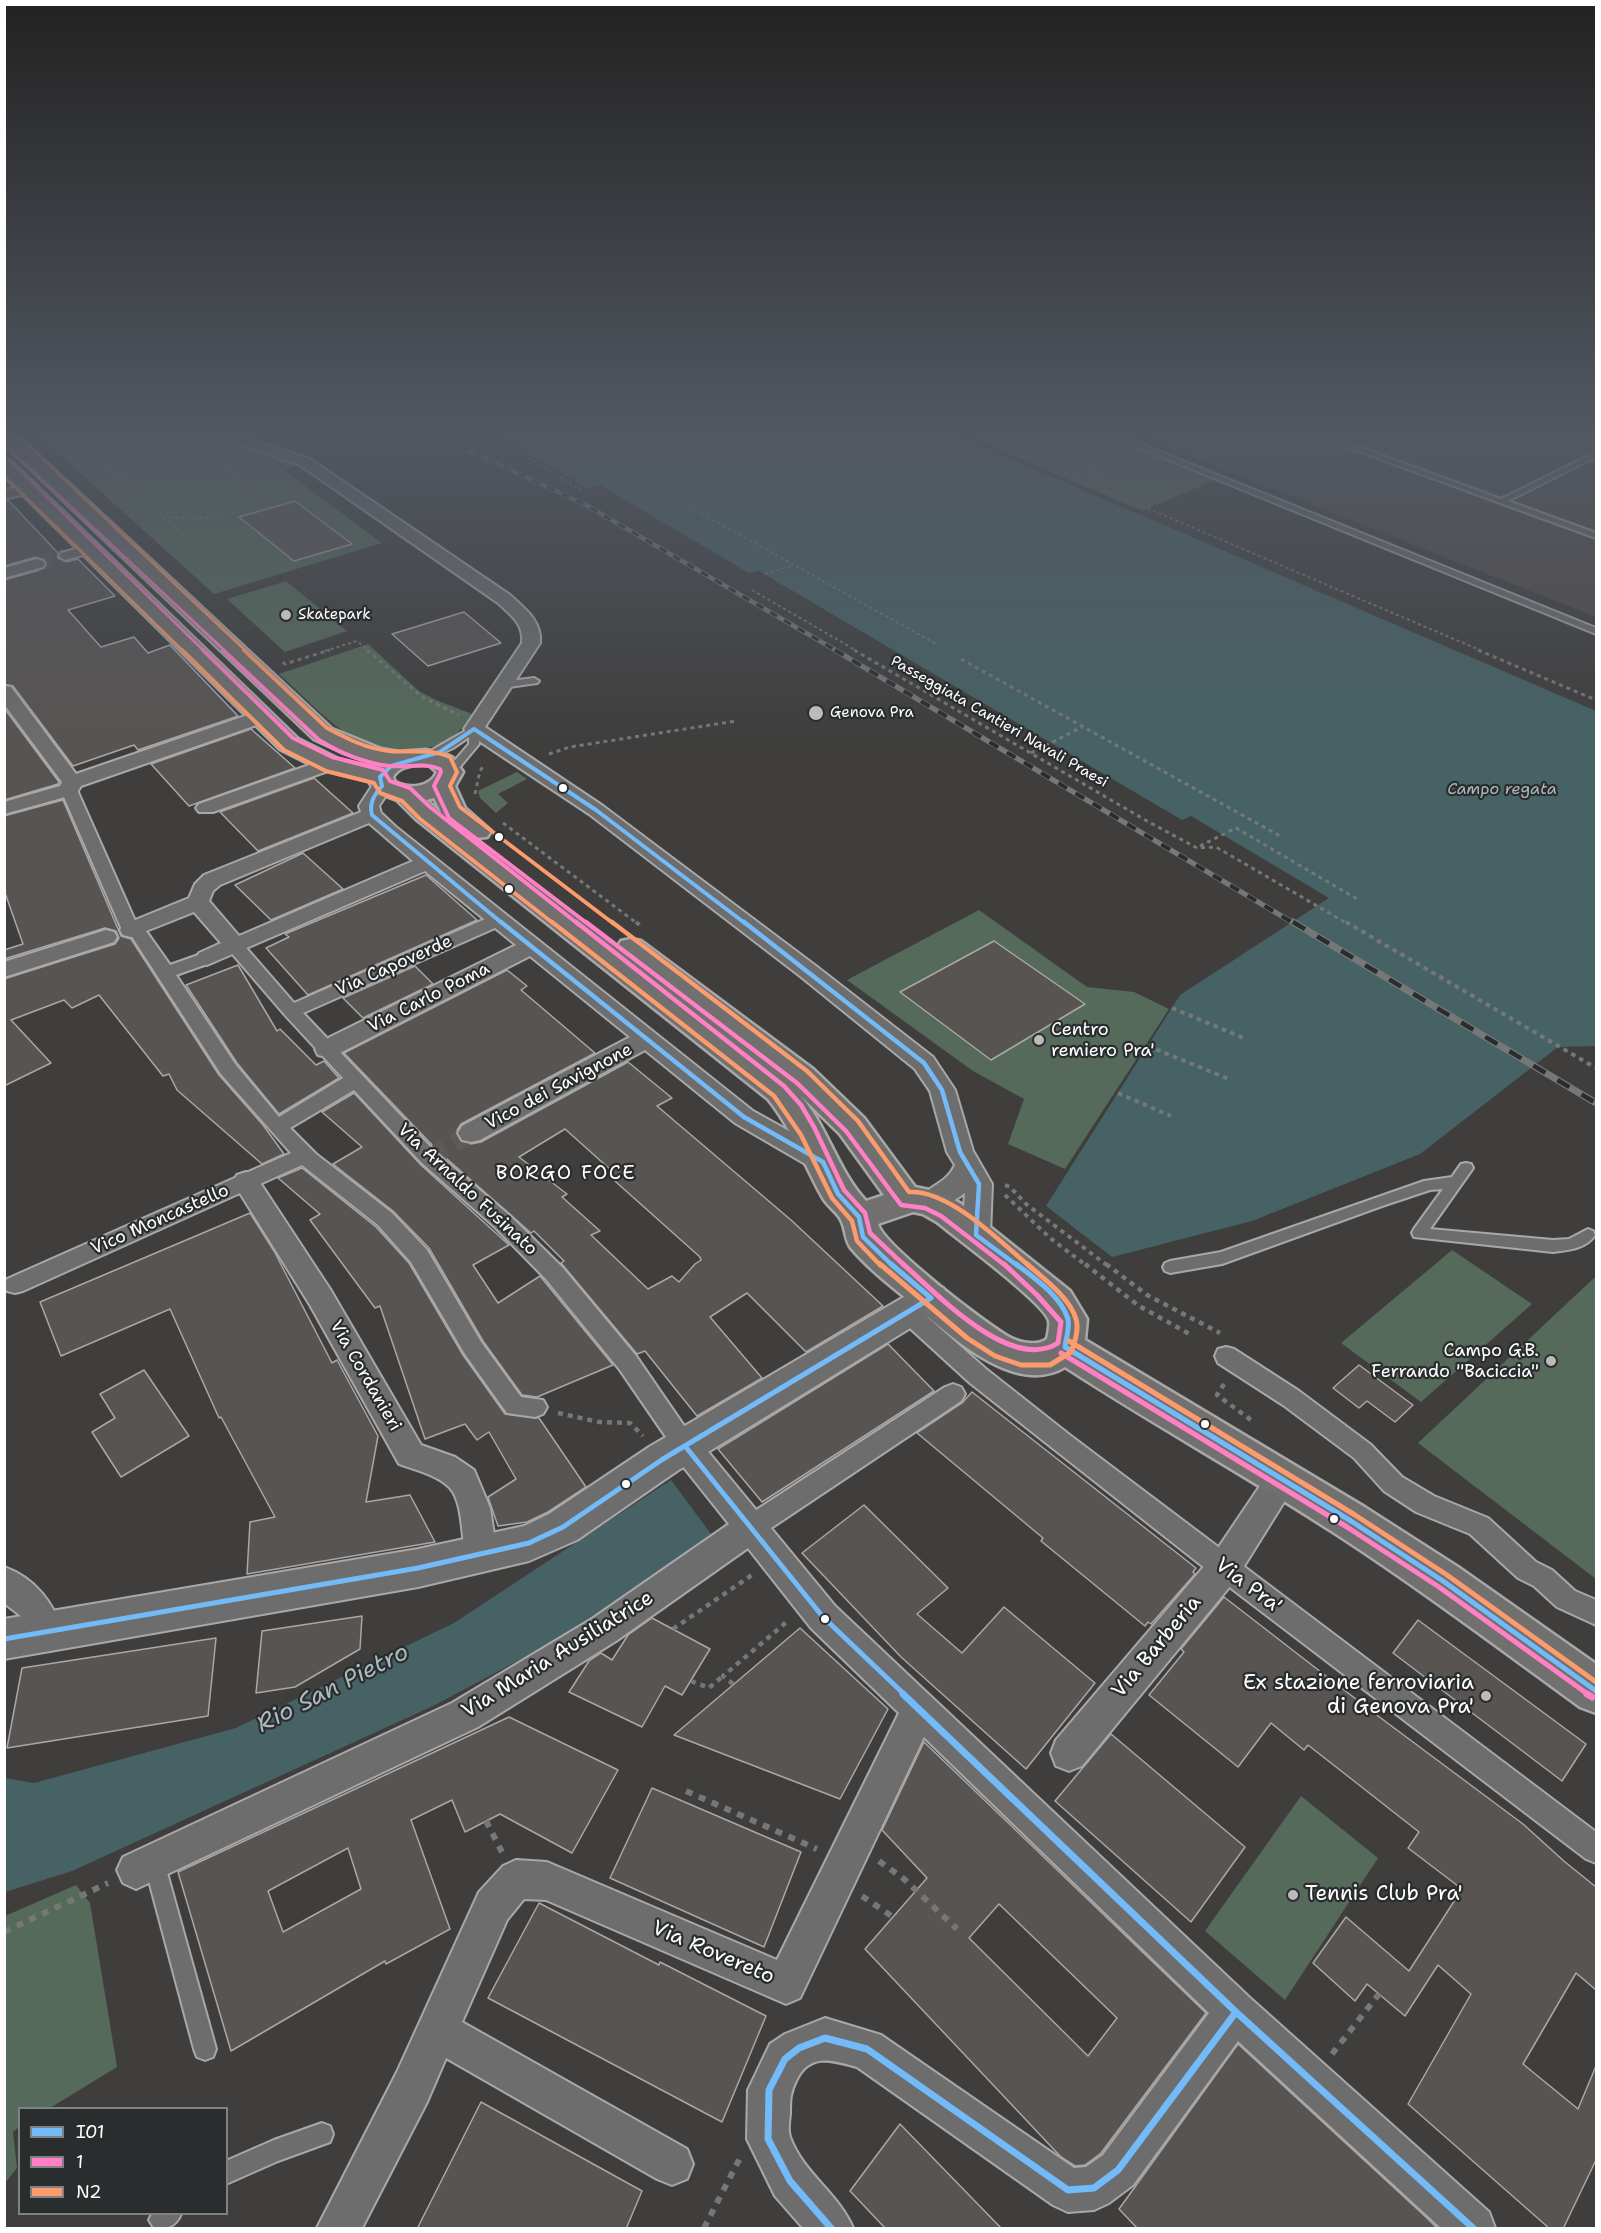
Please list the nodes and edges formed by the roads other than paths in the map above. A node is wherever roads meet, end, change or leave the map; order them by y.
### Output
1 (78, 537) edge
2 (114, 537) edge
3 (416, 537) edge
4 (1364, 537) edge
5 (90, 549) junction
6 (65, 556) tunnel mouth
7 (37, 564) tunnel mouth
8 (4, 573) edge
9 (1596, 631) edge
10 (534, 681) dead end
11 (502, 685) junction
12 (4, 691) edge
13 (261, 717) junction
14 (477, 724) junction
15 (412, 758) junction
16 (328, 764) junction
17 (445, 778) junction
18 (388, 785) junction
19 (71, 786) junction
20 (4, 808) edge
21 (206, 808) dead end
22 (372, 815) junction
23 (428, 862) junction
24 (198, 902) junction
25 (498, 920) junction
26 (133, 929) junction
27 (106, 937) dead end
28 (245, 941) junction
29 (531, 947) junction
30 (207, 958) joint
31 (4, 970) edge
32 (166, 974) junction
33 (291, 1011) junction
34 (646, 1039) junction
35 (327, 1049) junction
36 (355, 1080) junction
37 (277, 1127) junction
38 (471, 1134) tunnel mouth
39 (305, 1155) junction
40 (823, 1162) junction
41 (967, 1167) junction
42 (1466, 1168) dead end
43 (246, 1182) junction
44 (1455, 1182) junction
45 (918, 1201) junction
46 (859, 1216) junction
47 (976, 1235) junction
48 (1588, 1235) dead end
49 (1170, 1267) dead end
50 (15, 1285) dead end
51 (920, 1306) junction
52 (1065, 1347) junction
53 (1233, 1361) dead end
54 (954, 1394) dead end
55 (535, 1407) road end
56 (674, 1452) junction
57 (1283, 1478) junction
58 (750, 1528) junction
59 (481, 1555) junction
60 (1224, 1568) junction
61 (4, 1582) edge
62 (1596, 1613) edge
63 (48, 1633) junction
64 (4, 1639) edge
65 (1596, 1691) edge
66 (919, 1709) junction
67 (1069, 1753) dead end
68 (1596, 1849) edge
69 (145, 1866) joint
70 (1236, 2012) junction
71 (437, 2031) junction
72 (205, 2049) dead end
73 (322, 2134) dead end
74 (672, 2164) dead end
75 (228, 2172) edge
76 (339, 2229) edge
77 (831, 2229) edge
78 (1473, 2229) edge

1 - 5 main road
2 - 15 main road
3 - 11 street
4 - 9 lane
5 - 6 street
5 - 13 main road
7 - 8 street
10 - 11 lane
11 - 14 street
12 - 19 street
13 - 16 main road
13 - 19 street
14 - 15 lane
14 - 17 lane
14 - 41 street
15 - 17 main road
15 - 18 main road
16 - 18 main road
16 - 21 street
17 - 18 main road
17 - 45 main road
18 - 22 street
18 - 40 main road
19 - 20 street
19 - 26 street
22 - 23 street
22 - 24 street
23 - 25 street
23 - 28 street
24 - 26 street
24 - 28 street
25 - 29 street
25 - 33 street, Via Capoverde
26 - 32 street
27 - 31 street
28 - 30 street
28 - 33 street, Via Arnaldo Fusinato
29 - 34 street
29 - 35 street, Via Carlo Poma
30 - 32 street
32 - 37 street
33 - 35 street, Via Arnaldo Fusinato
34 - 38 street, Vico dei Savignone
34 - 40 street
35 - 36 street, Via Arnaldo Fusinato
36 - 37 street
36 - 56 street, Via Arnaldo Fusinato
37 - 39 street
39 - 43 street, Vico Moncastello
39 - 55 street
40 - 46 main road
41 - 45 street
41 - 47 street
42 - 44 lane
43 - 50 street, Vico Moncastello
43 - 59 street, Via Cordanieri
44 - 48 lane
44 - 49 lane
45 - 46 main road
45 - 47 main road
46 - 51 main road
47 - 52 main road
51 - 52 main road
51 - 56 street
51 - 60 street, Via Pra'
52 - 57 main road
53 - 62 street
54 - 58 street, Via Maria Ausiliatrice
56 - 58 street
56 - 59 street
57 - 60 street, Via Barberia
57 - 65 main road
58 - 66 street
58 - 69 street, Via Maria Ausiliatrice
59 - 63 street
60 - 67 street, Via Barberia
60 - 68 street, Via Pra'
61 - 63 street
63 - 64 street
66 - 70 street
66 - 71 street, Via Rovereto
69 - 72 lane
70 - 77 street
70 - 78 street
71 - 74 street
71 - 76 street, Via Rovereto
73 - 75 lane

